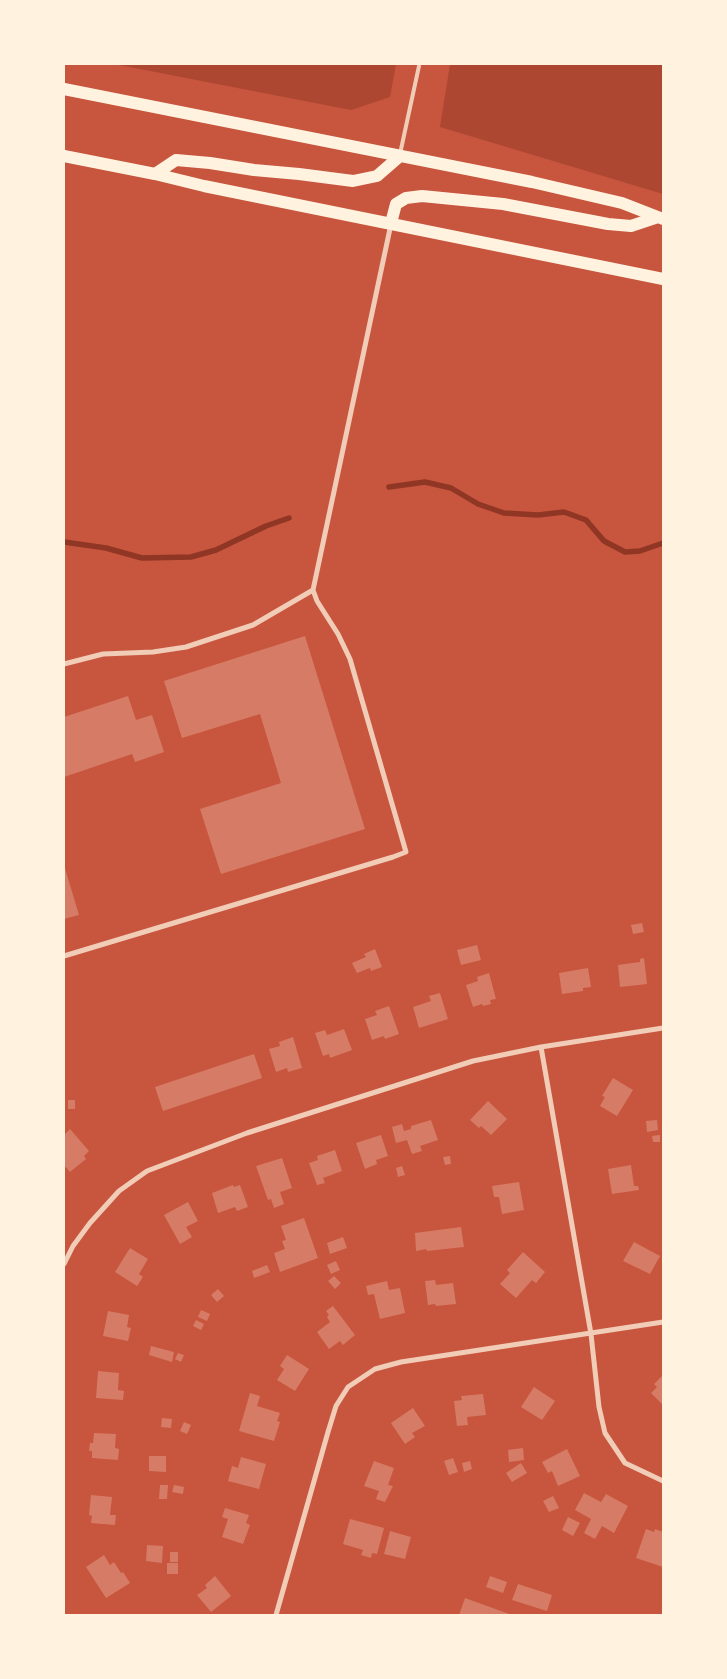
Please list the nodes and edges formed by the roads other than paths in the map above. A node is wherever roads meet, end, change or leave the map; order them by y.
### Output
1 (419, 66) dead end
2 (64, 89) edge
3 (64, 156) edge
4 (400, 156) junction
5 (155, 174) junction
6 (661, 218) edge
7 (391, 223) junction
8 (663, 279) edge
9 (313, 590) junction
10 (64, 664) edge
11 (64, 956) edge
12 (663, 1028) edge
13 (541, 1047) junction
14 (64, 1264) edge
15 (663, 1322) edge
16 (591, 1334) junction
17 (663, 1481) edge
18 (276, 1615) edge

1 - 4 lane
2 - 4 main road
3 - 5 main road
4 - 5 main road
4 - 6 main road
5 - 7 main road
6 - 7 main road
7 - 8 main road
7 - 9 street
9 - 10 street
9 - 11 street
12 - 13 street
13 - 14 street
13 - 16 street
15 - 16 street
16 - 17 street
16 - 18 street

